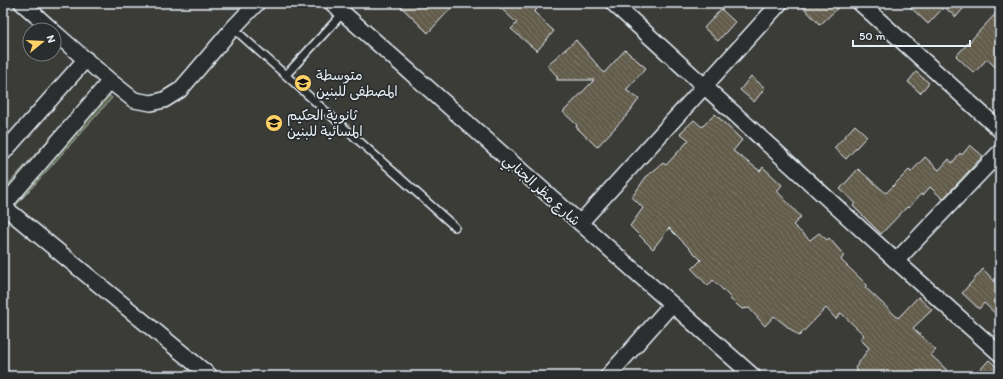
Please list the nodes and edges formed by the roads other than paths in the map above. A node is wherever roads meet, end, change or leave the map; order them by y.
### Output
1 (22, 3) edge
2 (256, 3) edge
3 (780, 3) edge
4 (860, 3) edge
5 (615, 4) edge
6 (338, 8) edge
7 (43, 22) edge
8 (233, 28) junction
9 (62, 39) edge
10 (86, 59) junction
11 (286, 75) junction
12 (110, 81) junction
13 (705, 86) junction
14 (1000, 130) edge
15 (1000, 152) edge
16 (3, 153) edge
17 (3, 206) edge
18 (580, 223) junction
19 (455, 228) dead end
20 (896, 261) junction
21 (672, 304) junction
22 (1000, 354) edge
23 (210, 376) edge
24 (608, 376) edge
25 (753, 376) edge

1 - 7 street
2 - 8 street
3 - 13 street
4 - 14 street
5 - 13 street
6 - 11 lane
6 - 18 street, شارع مظر الجنابي
8 - 11 lane
8 - 12 street
9 - 10 street
10 - 12 street
10 - 16 street
11 - 19 lane
12 - 17 street
13 - 18 street
13 - 20 street
15 - 20 street
17 - 23 street
18 - 21 street, شارع مظر الجنابي
20 - 22 street
21 - 24 street
21 - 25 street, شارع مظر الجنابي

